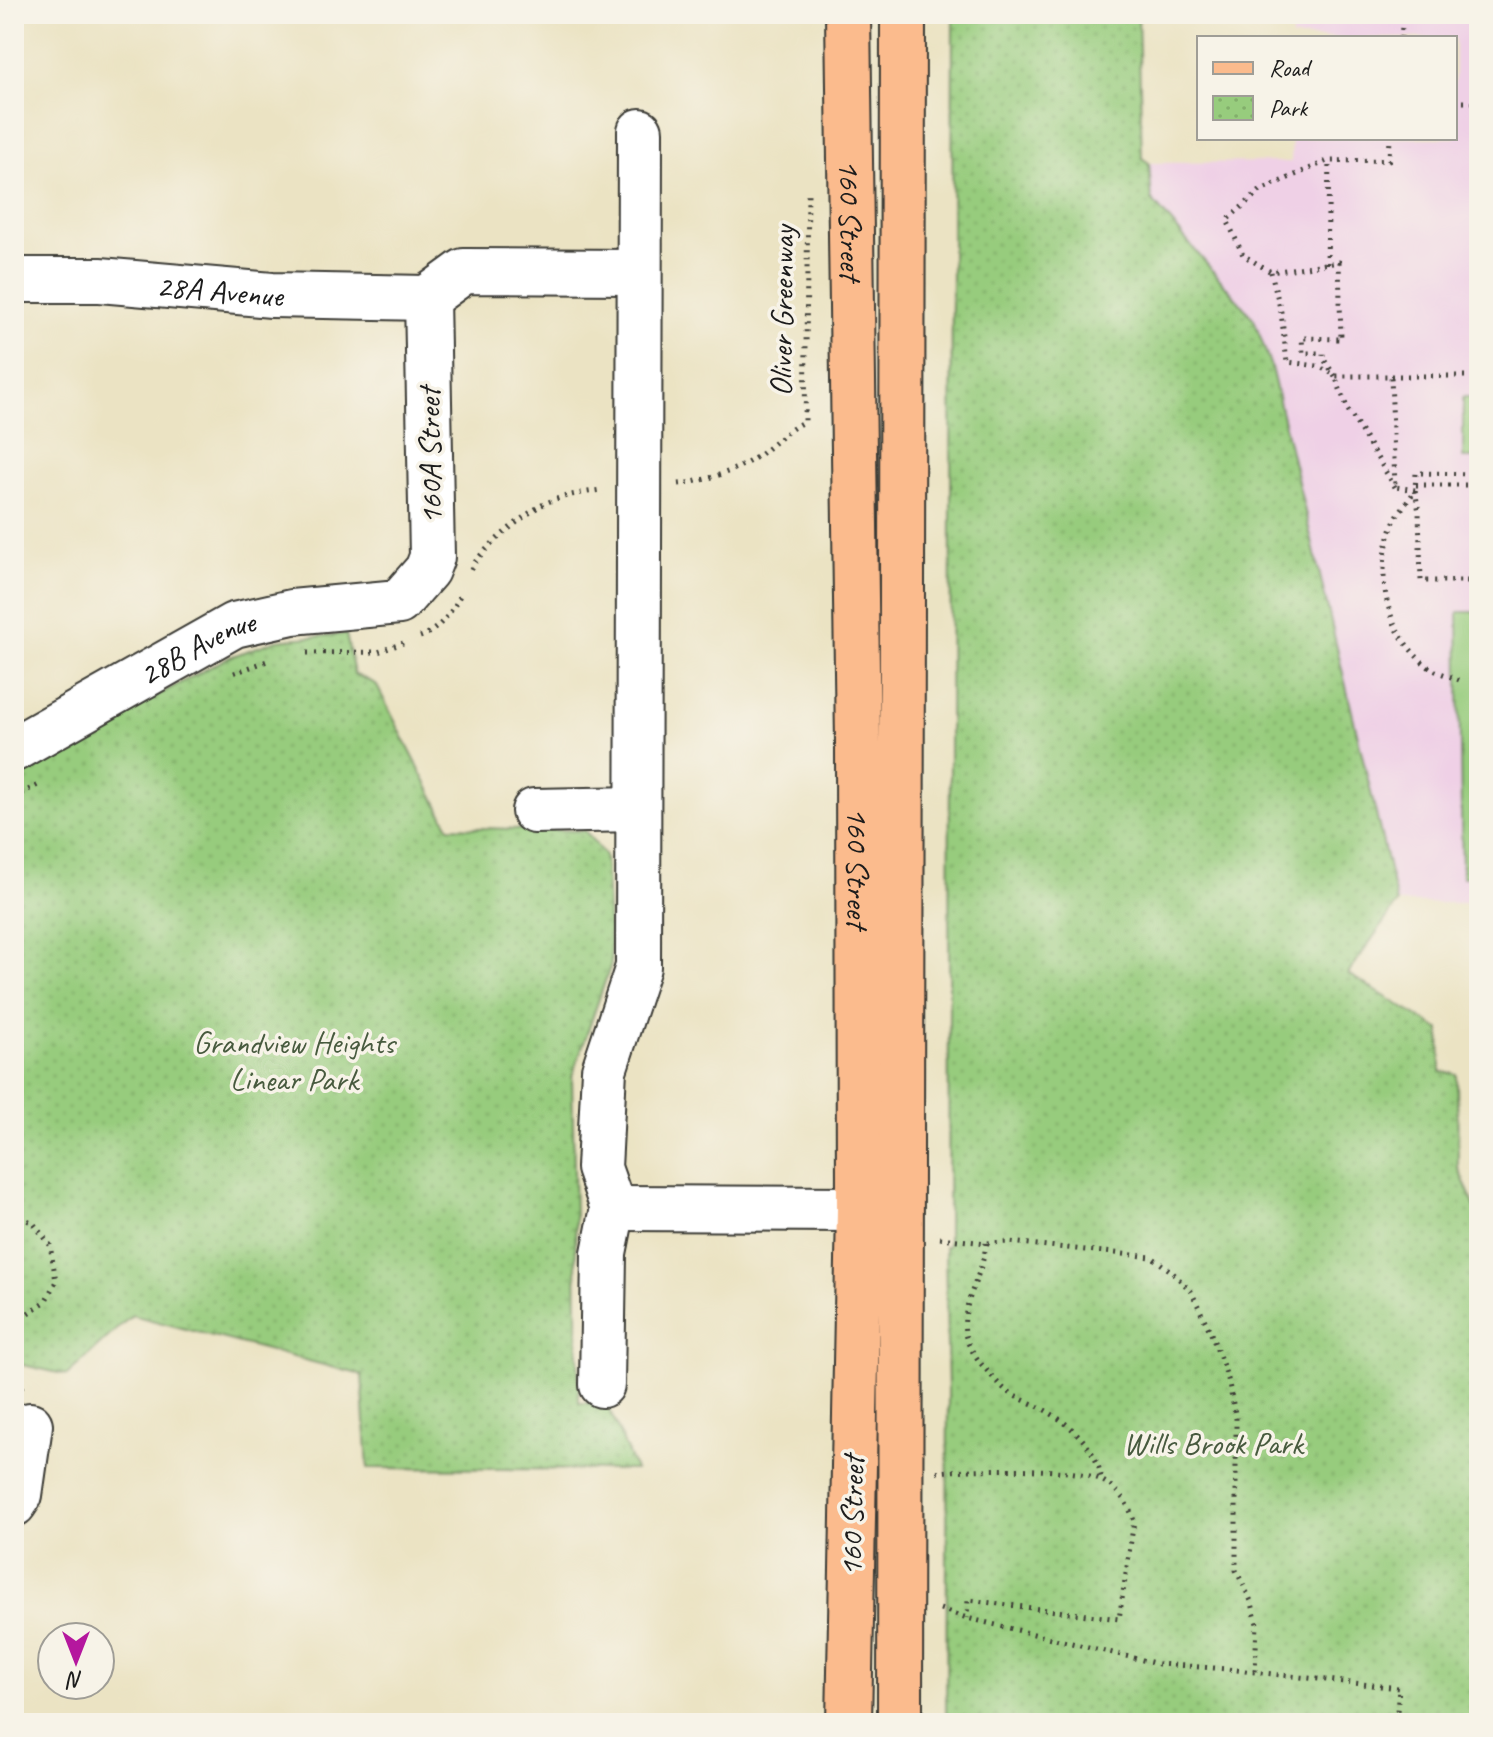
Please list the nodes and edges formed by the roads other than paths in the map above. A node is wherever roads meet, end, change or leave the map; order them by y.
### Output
1 (848, 14) edge
2 (903, 14) edge
3 (640, 131) dead end
4 (638, 272) junction
5 (14, 280) edge
6 (427, 298) junction
7 (399, 602) joint
8 (14, 749) edge
9 (638, 809) junction
10 (534, 811) dead end
11 (613, 1208) junction
12 (859, 1209) junction
13 (602, 1385) dead end
14 (30, 1425) dead end
15 (14, 1504) edge
16 (849, 1723) edge
17 (900, 1723) edge

1 - 12 main road, 160 Street
2 - 17 main road, 160 Street
3 - 4 street
4 - 6 street
4 - 9 street
5 - 6 street, 28A Avenue
6 - 7 street, 160A Street
7 - 8 street, 28B Avenue
9 - 10 street
9 - 11 street
11 - 12 street
11 - 13 street
12 - 16 main road, 160 Street
14 - 15 street

